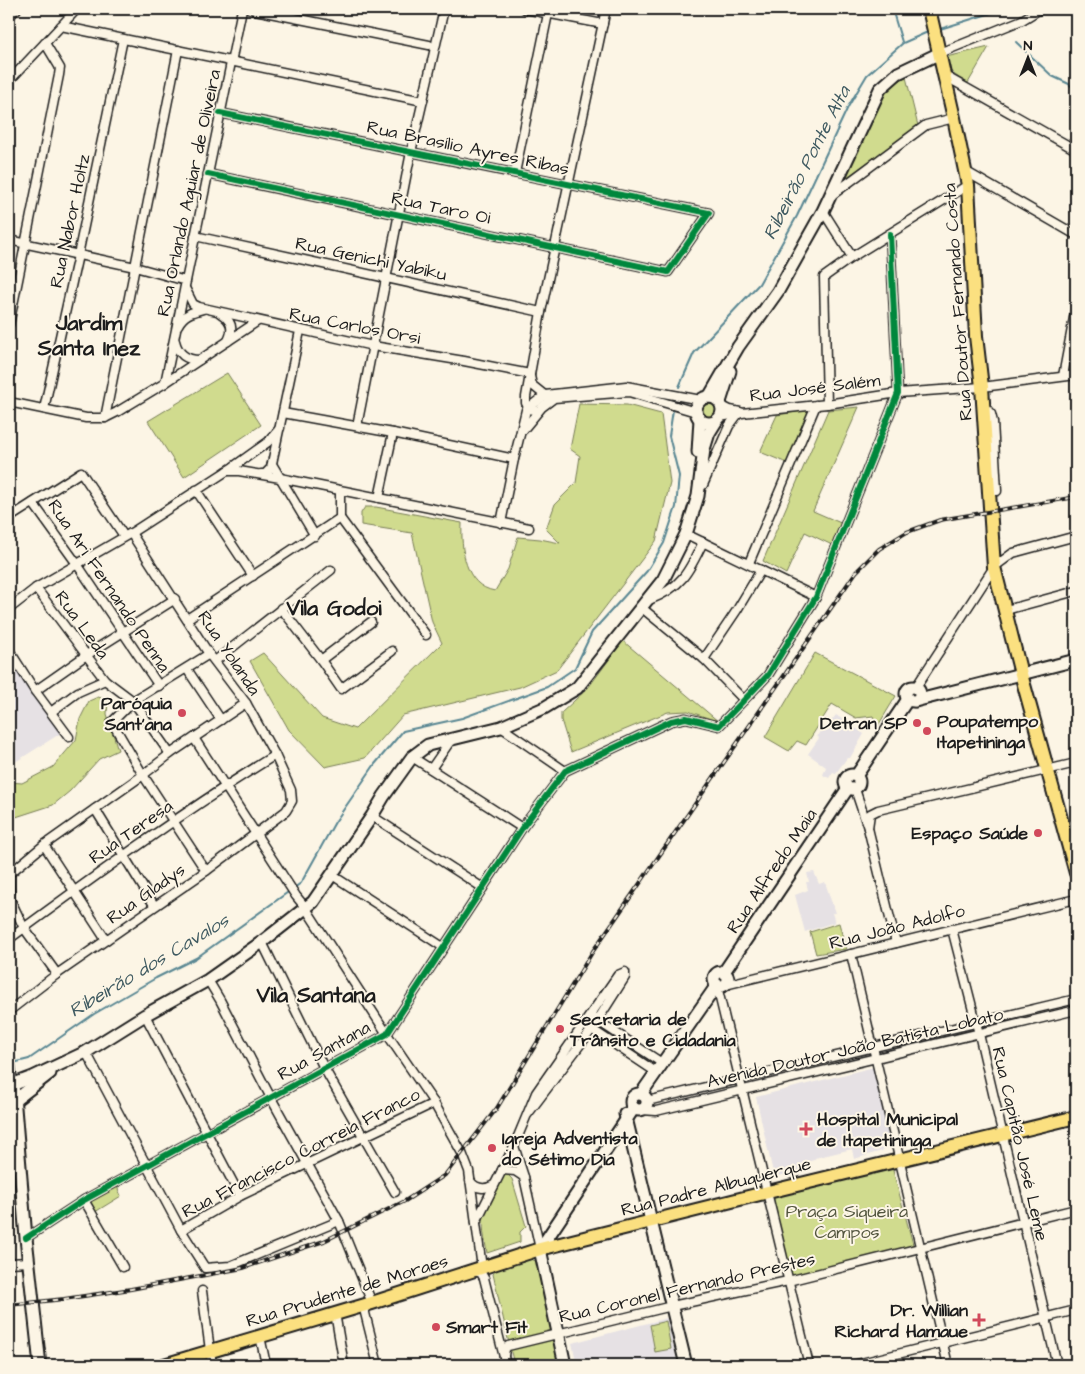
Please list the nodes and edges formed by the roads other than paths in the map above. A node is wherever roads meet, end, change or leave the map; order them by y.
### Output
1 (17, 9) edge
2 (77, 9) edge
3 (242, 9) edge
4 (250, 9) edge
5 (444, 9) edge
6 (525, 9) edge
7 (606, 9) edge
8 (1040, 9) edge
9 (548, 11) edge
10 (930, 15) edge
11 (9, 16) edge
12 (603, 24) junction
13 (61, 26) junction
14 (123, 39) junction
15 (45, 43) junction
16 (429, 45) dead end
17 (178, 50) junction
18 (940, 53) junction
19 (231, 61) junction
20 (944, 76) junction
21 (9, 81) edge
22 (423, 100) junction
23 (220, 113) junction
24 (954, 118) junction
25 (1076, 150) edge
26 (411, 152) junction
27 (965, 171) junction
28 (515, 173) junction
29 (208, 174) junction
30 (569, 184) junction
31 (968, 185) junction
32 (830, 196) junction
33 (823, 211) junction
34 (399, 215) junction
35 (890, 234) junction
36 (1076, 235) edge
37 (195, 236) junction
38 (9, 240) edge
39 (25, 244) junction
40 (555, 248) junction
41 (78, 255) junction
42 (852, 257) junction
43 (135, 267) junction
44 (668, 272) joint
45 (386, 277) junction
46 (186, 285) junction
47 (1076, 307) edge
48 (205, 309) junction
49 (219, 312) junction
50 (541, 312) junction
51 (258, 321) junction
52 (9, 326) edge
53 (177, 326) junction
54 (300, 331) junction
55 (174, 337) junction
56 (228, 341) junction
57 (373, 346) junction
58 (199, 360) junction
59 (530, 374) junction
60 (1076, 375) edge
61 (1063, 376) junction
62 (165, 383) junction
63 (982, 386) junction
64 (898, 393) junction
65 (9, 402) edge
66 (542, 403) junction
67 (827, 404) junction
68 (816, 405) junction
69 (984, 405) junction
70 (715, 407) junction
71 (528, 408) junction
72 (44, 409) junction
73 (740, 413) junction
74 (283, 414) junction
75 (698, 416) junction
76 (105, 418) junction
77 (357, 426) junction
78 (280, 428) junction
79 (393, 433) junction
80 (519, 436) junction
81 (257, 450) junction
82 (274, 454) junction
83 (514, 459) junction
84 (272, 464) junction
85 (233, 467) junction
86 (242, 471) junction
87 (259, 474) junction
88 (280, 478) junction
89 (196, 490) junction
90 (340, 490) junction
91 (997, 491) dead end
92 (378, 498) junction
93 (697, 498) junction
94 (33, 502) junction
95 (9, 518) edge
96 (340, 518) junction
97 (501, 523) junction
98 (529, 528) dead end
99 (128, 534) junction
100 (686, 534) junction
101 (316, 536) junction
102 (1076, 536) edge
103 (703, 542) junction
104 (749, 563) junction
105 (78, 564) junction
106 (994, 567) junction
107 (331, 570) dead end
108 (761, 570) junction
109 (253, 576) junction
110 (36, 588) junction
111 (1076, 591) edge
112 (816, 597) junction
113 (174, 599) junction
114 (644, 604) junction
115 (281, 608) junction
116 (9, 609) edge
117 (1006, 610) junction
118 (188, 619) junction
119 (371, 622) dead end
120 (123, 632) junction
121 (426, 635) dead end
122 (9, 650) edge
123 (392, 650) dead end
124 (210, 654) junction
125 (86, 656) junction
126 (704, 659) junction
127 (321, 660) junction
128 (1076, 660) edge
129 (215, 661) junction
130 (187, 669) junction
131 (1020, 674) junction
132 (105, 680) junction
133 (159, 686) junction
134 (916, 687) joint
135 (35, 690) junction
136 (744, 700) junction
137 (912, 700) junction
138 (133, 701) junction
139 (246, 703) junction
140 (52, 712) junction
141 (221, 720) junction
142 (501, 727) junction
143 (69, 737) dead end
144 (194, 738) junction
145 (451, 740) junction
146 (170, 754) junction
147 (275, 755) junction
148 (412, 757) junction
149 (1076, 763) edge
150 (431, 769) junction
151 (1047, 770) junction
152 (565, 771) junction
153 (143, 775) junction
154 (224, 786) junction
155 (851, 789) junction
156 (292, 796) joint
157 (859, 802) junction
158 (95, 809) junction
159 (878, 810) junction
160 (372, 816) junction
161 (174, 820) junction
162 (522, 828) junction
163 (868, 828) junction
164 (255, 834) junction
165 (44, 845) junction
166 (122, 855) junction
167 (206, 871) junction
168 (1076, 873) edge
169 (9, 874) edge
170 (332, 875) junction
171 (483, 888) junction
172 (74, 891) junction
173 (1076, 899) edge
174 (154, 905) junction
175 (305, 907) junction
176 (24, 928) junction
177 (952, 930) junction
178 (9, 939) edge
179 (106, 940) junction
180 (262, 942) junction
181 (896, 943) junction
182 (444, 947) junction
183 (851, 954) junction
184 (57, 974) junction
185 (208, 980) junction
186 (720, 985) junction
187 (1076, 999) edge
188 (1076, 1010) edge
189 (9, 1011) edge
190 (146, 1014) junction
191 (590, 1016) junction
192 (598, 1021) junction
193 (976, 1023) junction
194 (584, 1024) junction
195 (592, 1029) junction
196 (387, 1034) junction
197 (979, 1034) junction
198 (873, 1048) junction
199 (86, 1052) junction
200 (9, 1054) edge
201 (876, 1059) junction
202 (57, 1066) junction
203 (659, 1067) junction
204 (324, 1068) junction
205 (740, 1079) junction
206 (11, 1081) edge
207 (743, 1091) junction
208 (271, 1098) junction
209 (14, 1101) junction
210 (434, 1102) junction
211 (635, 1106) junction
212 (528, 1115) junction
213 (1076, 1117) edge
214 (12, 1129) edge
215 (206, 1133) junction
216 (1003, 1135) junction
217 (364, 1136) junction
218 (514, 1146) junction
219 (894, 1162) junction
220 (306, 1164) junction
221 (146, 1166) junction
222 (502, 1170) junction
223 (524, 1177) junction
224 (470, 1181) junction
225 (494, 1186) junction
226 (395, 1192) dead end
227 (768, 1192) junction
228 (240, 1196) junction
229 (84, 1200) junction
230 (1076, 1209) edge
231 (339, 1221) junction
232 (650, 1221) junction
233 (1024, 1222) junction
234 (476, 1224) junction
235 (181, 1230) junction
236 (26, 1238) junction
237 (920, 1247) junction
238 (540, 1249) junction
239 (29, 1262) junction
240 (9, 1263) edge
241 (123, 1268) dead end
242 (483, 1271) junction
243 (788, 1281) junction
244 (202, 1291) dead end
245 (368, 1304) junction
246 (672, 1306) junction
247 (1076, 1310) edge
248 (335, 1313) junction
249 (1045, 1318) junction
250 (557, 1334) junction
251 (260, 1336) junction
252 (499, 1337) junction
253 (942, 1343) junction
254 (508, 1346) junction
255 (211, 1351) junction
256 (504, 1356) junction
257 (891, 1356) junction
258 (40, 1365) edge
259 (164, 1365) edge
260 (212, 1365) edge
261 (266, 1365) edge
262 (344, 1365) edge
263 (378, 1365) edge
264 (506, 1365) edge
265 (565, 1365) edge
266 (686, 1365) edge
267 (809, 1365) edge
268 (853, 1365) edge
269 (893, 1365) edge
270 (948, 1365) edge
271 (1057, 1365) edge

1 - 11 street
2 - 13 street
3 - 19 street, Rua Orlando Aguiar de Oliveira
4 - 16 street
5 - 22 street
6 - 9 street
7 - 12 street
8 - 18 street
9 - 12 street
9 - 28 street
10 - 18 main road, Rua Doutor Fernando Costa
12 - 30 street
13 - 14 street
13 - 15 street
14 - 17 street
14 - 41 street, Rua Nabor Holtz
15 - 21 street
15 - 39 street
17 - 19 street
17 - 43 street
18 - 20 main road, Rua Doutor Fernando Costa
18 - 32 main road
19 - 22 street
19 - 23 street, Rua Orlando Aguiar de Oliveira
20 - 24 main road, Rua Doutor Fernando Costa
20 - 25 street
22 - 26 street
23 - 26 street, Rua Brasílio Ayres Ribas
23 - 29 street, Rua Orlando Aguiar de Oliveira
24 - 27 main road, Rua Doutor Fernando Costa
24 - 32 street
26 - 28 street, Rua Brasílio Ayres Ribas
26 - 34 street
27 - 31 main road, Rua Doutor Fernando Costa
27 - 36 street
28 - 30 street, Rua Brasílio Ayres Ribas
29 - 34 street, Rua Taro Oi
29 - 37 street, Rua Orlando Aguiar de Oliveira
30 - 40 street
30 - 44 street, Rua Brasílio Ayres Ribas
31 - 35 street
31 - 63 main road, Rua Doutor Fernando Costa
32 - 33 main road
33 - 42 street
33 - 70 main road
34 - 40 street, Rua Taro Oi
34 - 45 street
35 - 42 street
35 - 64 street
37 - 45 street, Rua Genichi Yabiku
37 - 46 street, Rua Orlando Aguiar de Oliveira
38 - 39 street
39 - 41 street
39 - 52 street
40 - 44 street, Rua Taro Oi
40 - 50 street
41 - 43 street
41 - 72 street, Rua Nabor Holtz
42 - 67 street
43 - 46 street
43 - 76 street
45 - 50 street, Rua Genichi Yabiku
45 - 57 street
46 - 48 street, Rua Carlos Orsi
46 - 53 street, Rua Orlando Aguiar de Oliveira
47 - 61 street
48 - 49 street, Rua Carlos Orsi
48 - 53 street
49 - 51 street, Rua Carlos Orsi
49 - 56 street
50 - 59 street
51 - 54 street, Rua Carlos Orsi
51 - 56 street
53 - 55 street, Rua Orlando Aguiar de Oliveira
54 - 57 street, Rua Carlos Orsi
54 - 74 street
55 - 58 street
55 - 62 street, Rua Orlando Aguiar de Oliveira
56 - 58 street
57 - 59 street, Rua Carlos Orsi
57 - 77 street
58 - 62 street
59 - 66 street
59 - 71 street
60 - 61 street, Rua José Salém
61 - 63 street, Rua José Salém
62 - 76 street
63 - 64 street, Rua José Salém
63 - 69 main road, Rua Doutor Fernando Costa
64 - 67 street, Rua José Salém
64 - 112 street
65 - 72 street
66 - 70 street
66 - 71 street
66 - 75 street
66 - 80 street
67 - 68 street, Rua José Salém
68 - 73 street, Rua José Salém
68 - 104 street
69 - 91 street
69 - 106 main road, Rua Doutor Fernando Costa
70 - 73 street
70 - 75 main road
70 - 75 main road
70 - 93 main road
71 - 80 street
72 - 76 street
73 - 93 street
74 - 77 street
74 - 78 street
75 - 93 main road
77 - 79 street
78 - 81 street
78 - 82 street
79 - 83 street
79 - 92 street
80 - 83 street
81 - 82 street
81 - 85 street
82 - 84 street
83 - 97 street
84 - 87 street
84 - 88 street
85 - 86 street
85 - 86 street
85 - 89 street
86 - 87 street
87 - 88 street
88 - 90 street
88 - 101 street
89 - 99 street
89 - 109 street
90 - 92 street
90 - 96 street
92 - 97 street
93 - 100 main road
94 - 95 street
94 - 99 street, Rua Yolanda
94 - 105 street, Rua Ari Fernando Penna
96 - 101 street
96 - 121 street
97 - 98 street
99 - 105 street
99 - 113 street, Rua Yolanda
100 - 103 street
100 - 114 main road
101 - 109 street
102 - 106 street
103 - 104 street
103 - 114 street
104 - 108 street
105 - 110 street
105 - 120 street, Rua Ari Fernando Penna
106 - 117 main road, Rua Doutor Fernando Costa
106 - 134 street
107 - 115 street
108 - 112 street
108 - 126 street
109 - 118 street
110 - 116 street
110 - 125 street, Rua Leda
111 - 117 street
112 - 136 street
113 - 118 street, Rua Yolanda
113 - 120 street
114 - 126 street
114 - 142 main road
115 - 127 street
115 - 129 street
117 - 131 main road, Rua Doutor Fernando Costa
118 - 124 street, Rua Yolanda
119 - 127 street
120 - 125 street
120 - 133 street, Rua Ari Fernando Penna
122 - 135 street
123 - 127 street
124 - 129 street, Rua Yolanda
124 - 130 street
125 - 132 street, Rua Leda
125 - 135 street
126 - 136 street
128 - 131 main road
129 - 139 street, Rua Yolanda
130 - 133 street
130 - 141 street
131 - 137 main road
131 - 151 main road, Rua Doutor Fernando Costa
132 - 138 street, Rua Leda
132 - 140 street
133 - 138 street
134 - 137 main road
135 - 140 street
136 - 152 street
137 - 155 main road, Rua Alfredo Maia
138 - 146 street, Rua Leda
138 - 153 street
139 - 141 street
139 - 147 street, Rua Yolanda
140 - 143 street
141 - 144 street
142 - 145 main road
142 - 152 street
144 - 146 street
144 - 154 street
145 - 148 main road
145 - 150 street
146 - 153 street
147 - 154 street, Rua Teresa
147 - 156 street, Rua Yolanda
148 - 150 street
148 - 160 main road
149 - 151 street
150 - 162 street
151 - 159 street
151 - 168 main road, Rua Doutor Fernando Costa
152 - 162 street, Rua Santana
153 - 158 street
153 - 161 street
154 - 161 street, Rua Teresa
154 - 164 street
155 - 157 street
155 - 186 main road, Rua Alfredo Maia
156 - 164 street, Rua Gladys
157 - 159 street
157 - 163 street
158 - 165 street
158 - 166 street
159 - 163 street
160 - 170 main road
160 - 171 street
161 - 166 street, Rua Teresa
161 - 167 street
162 - 171 street, Rua Santana
163 - 181 street
164 - 167 street, Rua Gladys
164 - 175 street
165 - 169 street
165 - 172 street
166 - 172 street, Rua Teresa
166 - 174 street
167 - 174 street, Rua Gladys
169 - 176 street
170 - 175 main road
170 - 182 street
171 - 182 street, Rua Santana
172 - 176 street, Rua Teresa
172 - 179 street
173 - 177 street, Rua João Adolfo
174 - 179 street, Rua Gladys
175 - 180 main road
175 - 196 street
176 - 178 street, Rua Teresa
176 - 184 street
177 - 181 street, Rua João Adolfo
177 - 193 street, Rua Capitão José Leme
179 - 184 street, Rua Gladys
180 - 185 main road
180 - 204 street
181 - 183 street, Rua João Adolfo
182 - 196 street, Rua Santana
183 - 186 street, Rua João Adolfo
183 - 198 street
184 - 189 street, Rua Gladys
185 - 190 main road
185 - 208 street
186 - 203 main road
186 - 205 street
187 - 193 street, Avenida Doutor João Batista Lobato
188 - 197 street, Avenida Doutor João Batista Lobato
190 - 199 main road
190 - 215 street
191 - 192 street
191 - 192 street
191 - 194 street
192 - 195 street
192 - 203 street
193 - 197 street, Rua Capitão José Leme
193 - 198 street, Avenida Doutor João Batista Lobato
194 - 195 street
194 - 212 street
195 - 203 street
195 - 212 street
196 - 204 street, Rua Santana
196 - 210 street
197 - 201 street, Avenida Doutor João Batista Lobato
197 - 216 street, Rua Capitão José Leme
198 - 201 street
198 - 205 street, Avenida Doutor João Batista Lobato
199 - 202 main road
199 - 221 street
200 - 206 street
201 - 207 street, Avenida Doutor João Batista Lobato
201 - 219 street
202 - 206 main road
202 - 209 main road
203 - 211 main road
204 - 208 street, Rua Santana
204 - 217 street
205 - 207 street
205 - 211 street, Avenida Doutor João Batista Lobato
206 - 209 main road
207 - 211 street, Avenida Doutor João Batista Lobato
207 - 227 street
208 - 215 street, Rua Santana
208 - 220 street
209 - 214 main road
210 - 217 street, Rua Francisco Correia Franco
210 - 224 street
211 - 232 main road
211 - 238 main road
212 - 218 street
213 - 216 main road, Rua Padre Albuquerque
214 - 236 main road
215 - 221 street, Rua Santana
215 - 228 street
216 - 219 main road, Rua Padre Albuquerque
216 - 233 street, Rua Capitão José Leme
217 - 220 street, Rua Francisco Correia Franco
217 - 226 street
218 - 222 street
218 - 223 street
219 - 227 main road, Rua Padre Albuquerque
219 - 237 street
220 - 228 street, Rua Francisco Correia Franco
220 - 231 street
221 - 229 street, Rua Santana
221 - 235 street
222 - 223 street
222 - 225 street
223 - 238 street
224 - 225 street
224 - 234 street
225 - 234 street
227 - 232 main road, Rua Padre Albuquerque
227 - 243 street
228 - 235 street, Rua Francisco Correia Franco
229 - 236 street, Rua Santana
229 - 241 street
230 - 233 street, Rua Coronel Fernando Prestes
231 - 235 street
231 - 245 street
232 - 238 main road, Rua Padre Albuquerque
232 - 246 main road
233 - 237 street, Rua Coronel Fernando Prestes
233 - 249 street, Rua Capitão José Leme
234 - 242 street
236 - 239 main road
237 - 243 street, Rua Coronel Fernando Prestes
237 - 253 street
238 - 242 main road, Rua Prudente de Moraes
238 - 250 main road
239 - 240 street
239 - 258 main road
242 - 245 main road, Rua Prudente de Moraes
242 - 252 street
243 - 246 street, Rua Coronel Fernando Prestes
243 - 267 street
244 - 255 street
245 - 248 main road, Rua Prudente de Moraes
245 - 263 street
246 - 250 street, Rua Coronel Fernando Prestes
246 - 266 main road
247 - 249 street
248 - 251 main road, Rua Prudente de Moraes
248 - 262 street
249 - 253 street
249 - 271 street, Rua Capitão José Leme
250 - 254 street, Rua Coronel Fernando Prestes
250 - 265 main road
251 - 255 main road, Rua Prudente de Moraes
251 - 261 street
252 - 254 street
252 - 256 street
253 - 257 street
253 - 270 street
254 - 256 street
255 - 259 main road, Rua Prudente de Moraes
255 - 260 street
256 - 264 street
257 - 268 street
257 - 269 street

